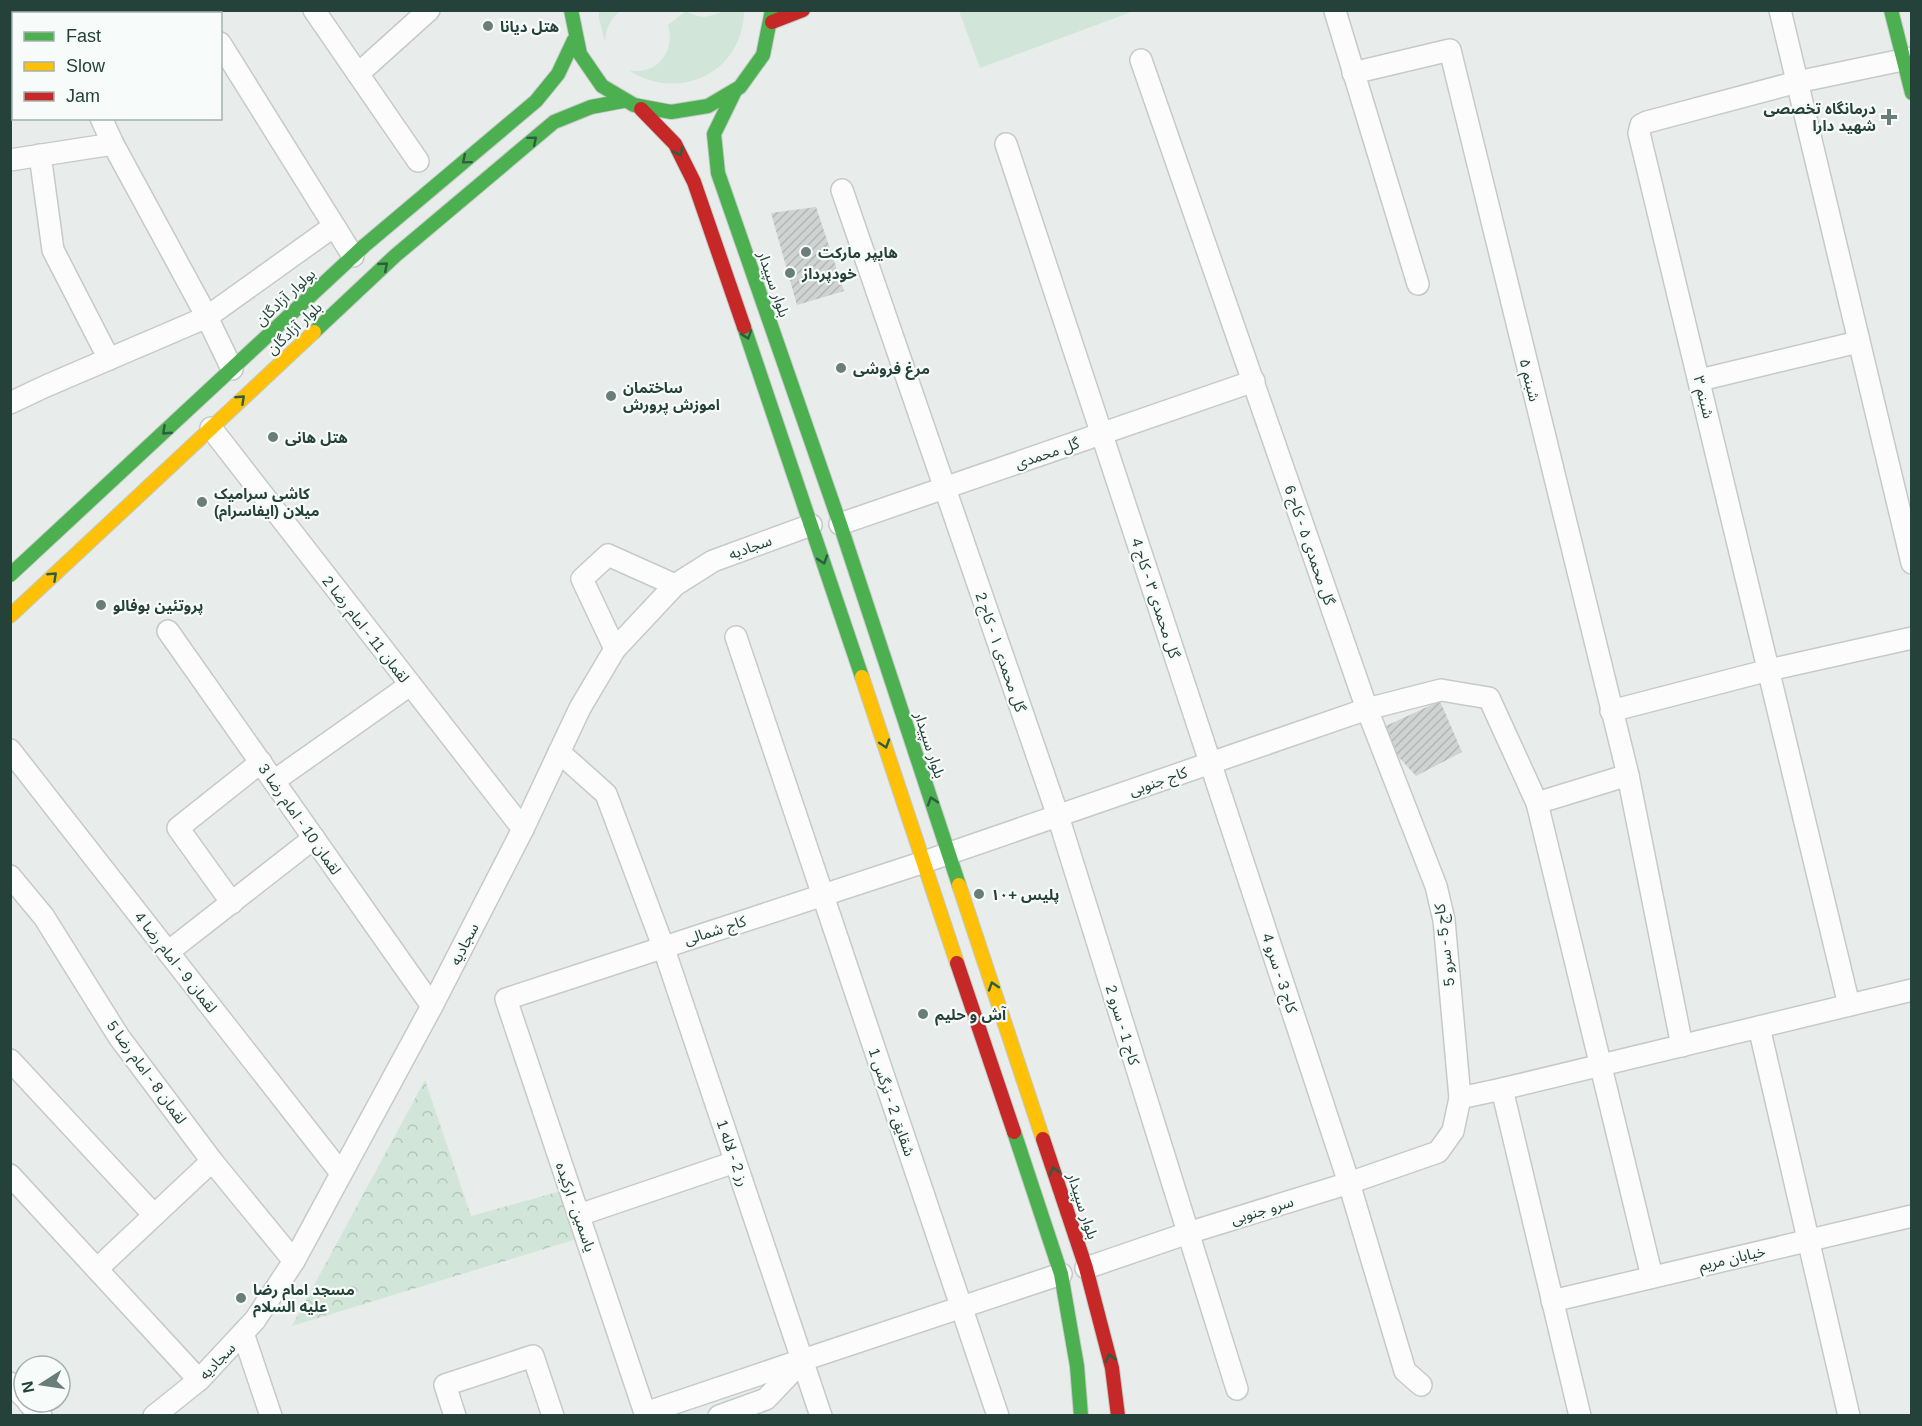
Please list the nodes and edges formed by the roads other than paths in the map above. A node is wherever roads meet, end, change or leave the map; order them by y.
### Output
1 (314, 10) edge
2 (571, 10) edge
3 (803, 10) edge
4 (1335, 10) edge
5 (1780, 10) edge
6 (1891, 10) edge
7 (422, 13) edge
8 (772, 16) edge
9 (574, 40) junction
10 (222, 46) edge
11 (1908, 59) edge
12 (1141, 60) dead end
13 (1353, 73) junction
14 (358, 74) junction
15 (1797, 82) junction
16 (735, 91) junction
17 (1911, 93) edge
18 (623, 100) junction
19 (641, 109) junction
20 (102, 120) edge
21 (113, 144) junction
22 (1006, 144) dead end
23 (40, 155) junction
24 (10, 160) edge
25 (418, 161) dead end
26 (842, 190) dead end
27 (334, 225) junction
28 (353, 256) junction
29 (1418, 284) dead end
30 (207, 317) junction
31 (1858, 342) junction
32 (109, 359) junction
33 (232, 369) junction
34 (1700, 380) junction
35 (1254, 381) junction
36 (10, 403) edge
37 (211, 428) junction
38 (1102, 434) junction
39 (945, 488) junction
40 (812, 525) junction
41 (840, 525) junction
42 (1911, 563) edge
43 (10, 575) edge
44 (675, 585) junction
45 (10, 616) edge
46 (168, 631) dead end
47 (736, 637) dead end
48 (1911, 638) edge
49 (615, 649) junction
50 (1769, 670) junction
51 (410, 685) junction
52 (1367, 709) junction
53 (1611, 711) junction
54 (10, 750) edge
55 (559, 752) junction
56 (261, 762) junction
57 (1210, 763) junction
58 (1628, 775) junction
59 (274, 782) junction
60 (1538, 803) junction
61 (1058, 816) junction
62 (523, 829) junction
63 (314, 838) junction
64 (949, 854) junction
65 (924, 862) junction
66 (10, 876) edge
67 (823, 895) junction
68 (231, 903) junction
69 (663, 946) junction
70 (168, 952) junction
71 (1911, 990) edge
72 (506, 999) joint
73 (1849, 1005) junction
74 (432, 1006) junction
75 (1759, 1027) junction
76 (1682, 1046) junction
77 (10, 1060) edge
78 (1601, 1065) junction
79 (1502, 1089) junction
80 (1460, 1098) junction
81 (1438, 1152) joint
82 (212, 1161) junction
83 (735, 1162) junction
84 (341, 1173) junction
85 (10, 1175) edge
86 (1349, 1183) junction
87 (154, 1215) junction
88 (579, 1215) junction
89 (1911, 1216) edge
90 (1188, 1233) junction
91 (1808, 1241) junction
92 (294, 1261) junction
93 (1086, 1268) junction
94 (97, 1269) junction
95 (1061, 1275) junction
96 (1652, 1277) junction
97 (1552, 1301) junction
98 (962, 1308) junction
99 (243, 1333) junction
100 (803, 1360) junction
101 (200, 1380) junction
102 (1421, 1385) dead end
103 (1238, 1389) dead end
104 (646, 1414) edge
105 (154, 1416) edge
106 (271, 1416) edge
107 (455, 1416) edge
108 (553, 1416) edge
109 (719, 1416) edge
110 (821, 1416) edge
111 (998, 1416) edge
112 (1081, 1416) edge
113 (1118, 1416) edge
114 (1580, 1416) edge
115 (1849, 1416) edge

1 - 14 street
2 - 9 street
3 - 8 street
4 - 13 street
5 - 15 street
6 - 11 street
7 - 14 street
8 - 16 street
9 - 18 street
9 -> 28 street, بولوار آزادگان
10 - 27 street
11 - 15 street
11 - 17 street
12 - 35 street, گل محمدی ۵ - کاج 6
13 - 29 street
13 - 53 street, شبنم ۵
14 - 25 street
15 - 31 street
15 - 34 street, شبنم ۳
16 - 19 street
16 - 41 street, بلوار سپیدار
18 - 19 street
37 -> 18 street, بلوار آزادگان
19 -> 40 street
20 - 21 street
21 - 23 street
21 - 30 street
22 - 38 street, گل محمدی ۳ - کاج 4
23 - 24 street
23 - 32 street
26 - 39 street, گل محمدی ۱ - کاج 2
27 - 28 street
27 - 30 street
28 - 33 street, بولوار آزادگان
30 - 32 street
30 - 33 street
31 - 34 street
31 - 42 street
32 - 36 street
33 -> 43 street, بولوار آزادگان
34 - 50 street, شبنم ۳
35 - 38 street, گل محمدی
35 - 52 street, گل محمدی ۵ - کاج 6
45 -> 37 street, بلوار آزادگان
37 - 51 street, لقمان 11 - امام رضا 2
38 - 39 street, گل محمدی
38 - 57 street, گل محمدی ۳ - کاج 4
39 - 41 street, گل محمدی
39 - 61 street, گل محمدی ۱ - کاج 2
40 - 44 street, سجادیه
40 -> 65 street
64 -> 41 street, بلوار سپیدار
44 - 49 street, سجادیه
44 - 49 street
46 - 56 street, لقمان 10 - امام رضا 3
47 - 67 street, شقایق 2 - نرگس 1
48 - 50 street
49 - 55 street, سجادیه
50 - 53 street
50 - 73 street, شبنم ۳
51 - 59 street
51 - 62 street, لقمان 11 - امام رضا 2
52 - 57 street, کاج جنوبی
52 - 60 street, کاج جنوبی
52 - 80 street, کاج 5 - سرو 5
53 - 58 street, شبنم ۵
54 - 70 street, لقمان 9 - امام رضا 4
55 - 62 street, سجادیه
55 - 69 street, رز 2 - لاله 1
56 - 59 street, لقمان 10 - امام رضا 3
56 - 68 street
57 - 61 street, کاج جنوبی
57 - 86 street, کاج 3 - سرو 4
58 - 60 street
58 - 76 street, شبنم ۵
59 - 63 street, لقمان 10 - امام رضا 3
60 - 78 street
61 - 64 street, کاج جنوبی
61 - 90 street, کاج 1 - سرو 2
62 - 74 street, سجادیه
63 - 68 street
63 - 74 street, لقمان 10 - امام رضا 3
64 - 65 street, کاج جنوبی
93 -> 64 street, بلوار سپیدار
65 - 67 street, کاج شمالی
65 - 95 street
66 - 82 street, لقمان 8 - امام رضا 5
67 - 69 street, کاج شمالی
67 - 98 street, شقایق 2 - نرگس 1
68 - 70 street
69 - 72 street, کاج شمالی
69 - 83 street, رز 2 - لاله 1
70 - 84 street, لقمان 9 - امام رضا 4
71 - 73 street
72 - 88 street, یاسمین - ارکیده
73 - 75 street
74 - 84 street, سجادیه
75 - 76 street
75 - 91 street
76 - 78 street
77 - 87 street
78 - 79 street
78 - 96 street
79 - 80 street
79 - 97 street
80 - 81 street, کاج 5 - سرو 5
81 - 86 street, سرو جنوبی
82 - 87 street
82 - 92 street, لقمان 8 - امام رضا 5
83 - 88 street
83 - 100 street, رز 2 - لاله 1
84 - 92 street, سجادیه
85 - 94 street
86 - 90 street, سرو جنوبی
86 - 102 street, کاج 3 - سرو 4
87 - 94 street
88 - 104 street, یاسمین - ارکیده
89 - 91 street, خیابان مریم
90 - 93 street, سرو جنوبی
90 - 103 street, کاج 1 - سرو 2
91 - 96 street, خیابان مریم
91 - 115 street
92 - 99 street, سجادیه
113 -> 93 street, بلوار سپیدار
94 - 101 street
95 - 98 street
95 - 112 street
96 - 97 street, خیابان مریم
97 - 114 street
98 - 100 street
98 - 111 street, شقایق 2 - نرگس 1
99 - 101 street, سجادیه
99 - 106 street
100 - 104 street
100 - 109 street
100 - 110 street, رز 2 - لاله 1
101 - 105 street, سجادیه
107 - 108 street

